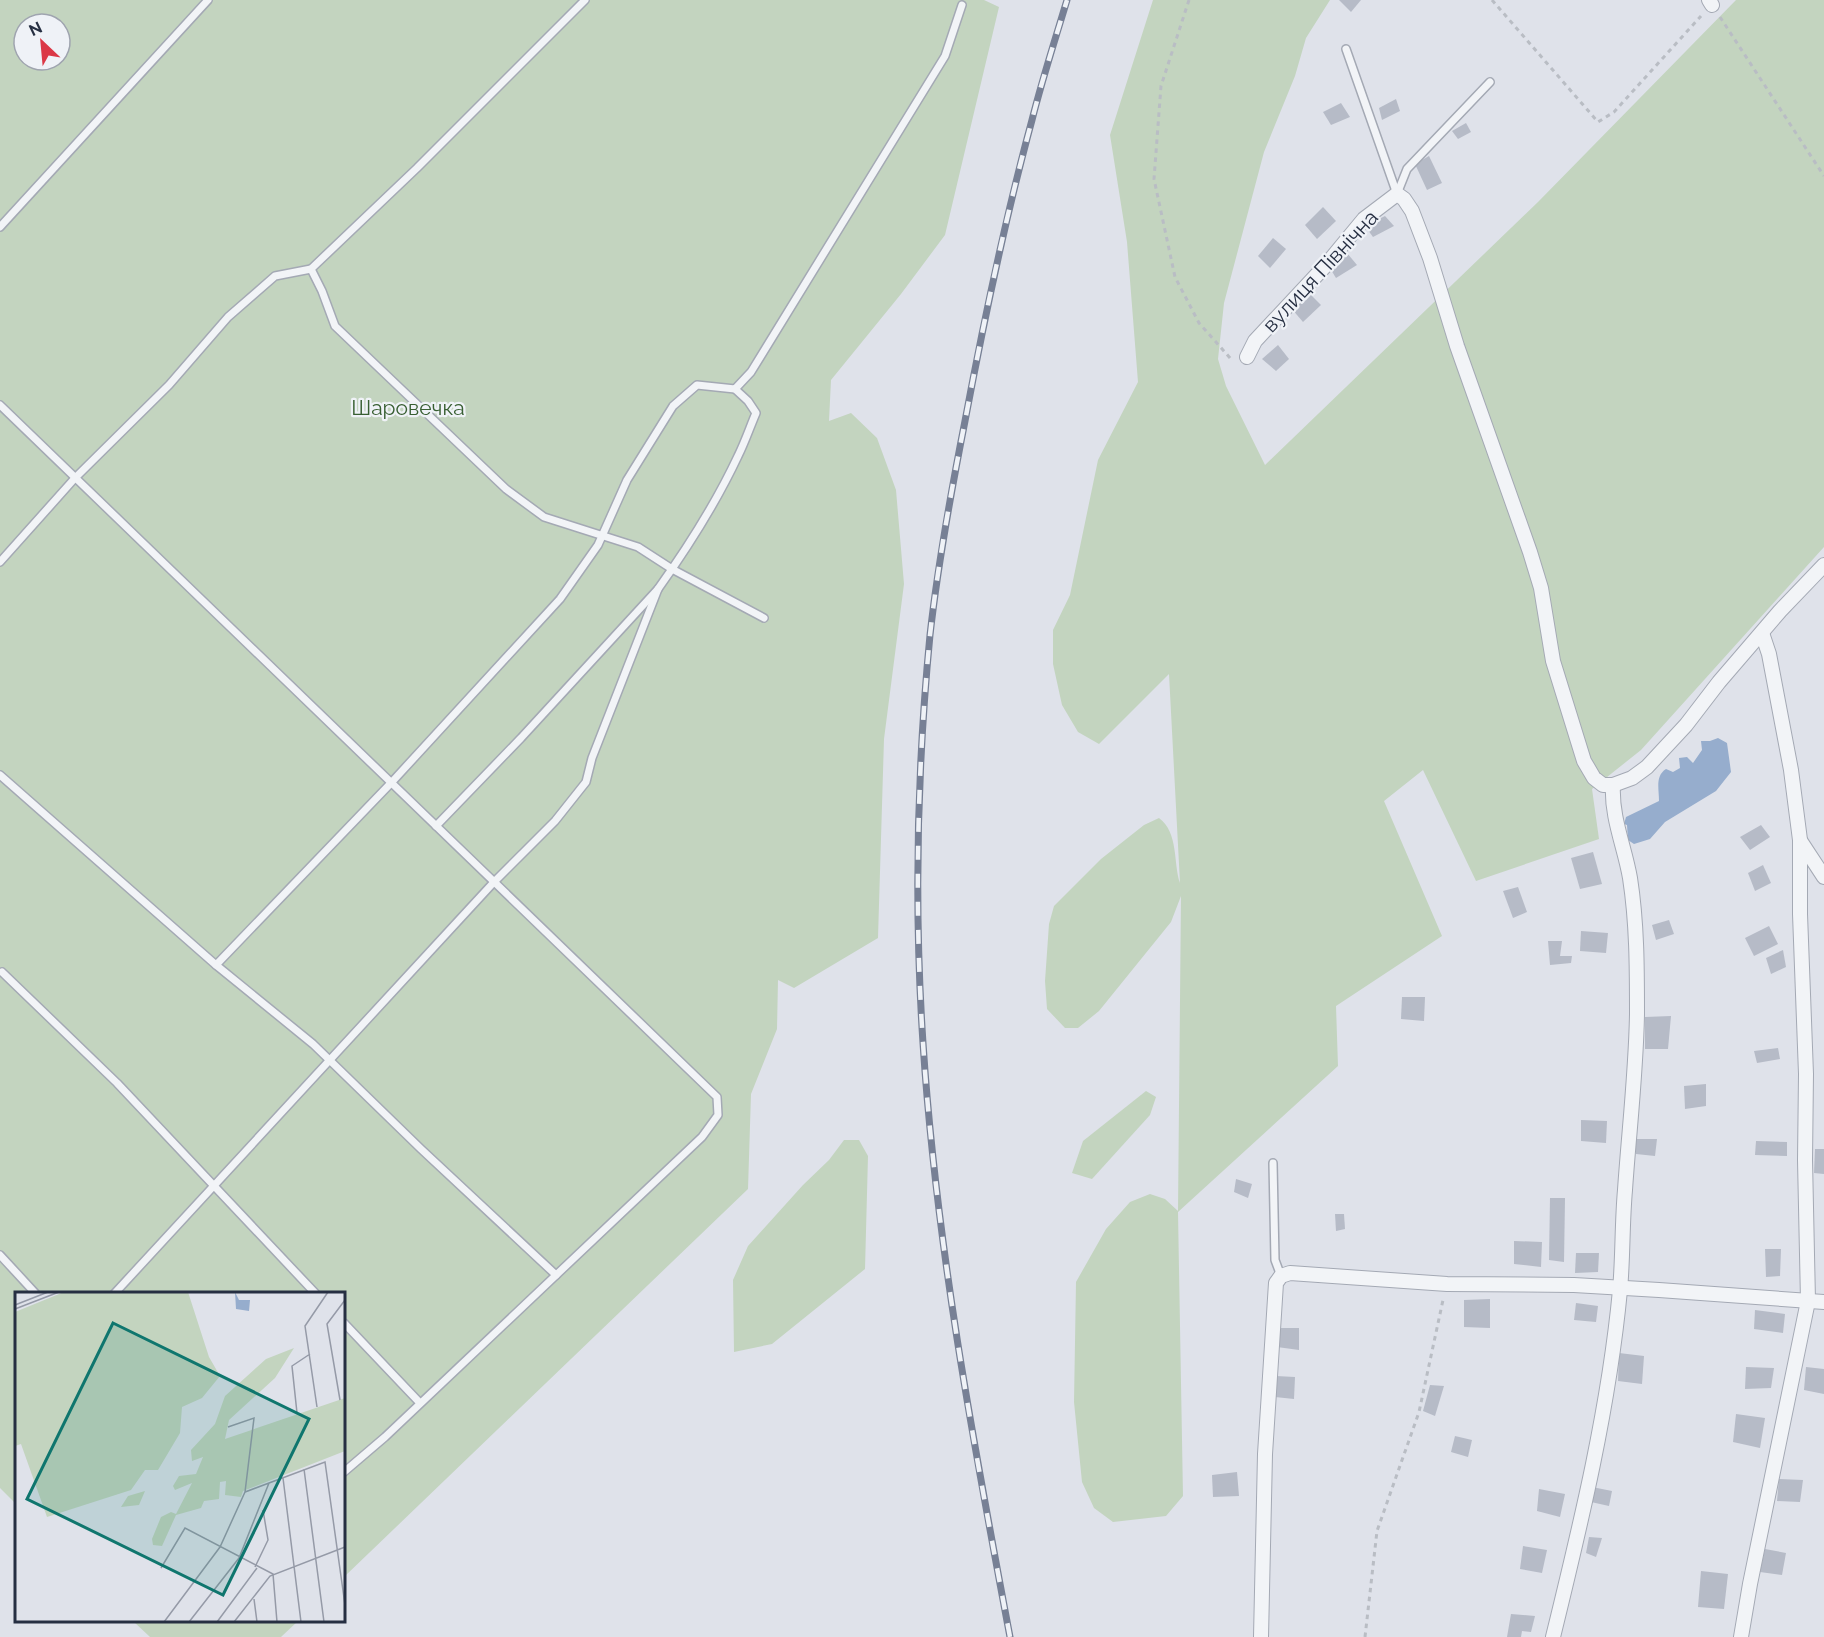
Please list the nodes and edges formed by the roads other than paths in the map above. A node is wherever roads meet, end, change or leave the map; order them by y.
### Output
1 (208, 0) edge
2 (585, 0) edge
3 (962, 5) dead end
4 (1346, 49) dead end
5 (1490, 82) dead end
6 (1397, 194) junction
7 (0, 227) edge
8 (311, 269) junction
9 (1247, 357) road end
10 (735, 389) junction
11 (0, 405) edge
12 (75, 478) junction
13 (602, 534) junction
14 (0, 562) edge
15 (1824, 565) edge
16 (672, 569) junction
17 (658, 589) junction
18 (764, 618) dead end
19 (1762, 633) junction
20 (0, 775) edge
21 (391, 783) junction
22 (1613, 785) junction
23 (436, 826) junction
24 (1800, 840) junction
25 (1824, 877) edge
26 (494, 882) junction
27 (216, 965) junction
28 (2, 972) dead end
29 (329, 1060) junction
30 (1273, 1163) dead end
31 (213, 1185) junction
32 (0, 1255) edge
33 (556, 1275) junction
34 (1281, 1276) junction
35 (1620, 1288) junction
36 (35, 1292) edge
37 (115, 1292) edge
38 (315, 1292) edge
39 (1808, 1301) junction
40 (1824, 1302) edge
41 (345, 1324) edge
42 (420, 1403) junction
43 (345, 1471) edge
44 (1261, 1637) edge
45 (1553, 1637) edge
46 (1741, 1637) edge

1 - 7 lane
2 - 8 lane
3 - 10 lane
4 - 6 lane
5 - 6 lane
6 - 9 street, вулиця Північна
6 - 22 street, вулиця Північна
8 - 12 lane
8 - 13 lane
10 - 13 lane
10 - 16 lane
11 - 12 lane
12 - 14 lane
12 - 21 lane
13 - 16 lane
13 - 21 lane
15 - 19 street
16 - 17 lane
16 - 18 lane
17 - 23 lane
17 - 26 lane
19 - 22 street
19 - 24 street
20 - 27 lane
21 - 23 lane
21 - 27 lane
22 - 35 street
23 - 26 lane
24 - 25 street
24 - 39 street
26 - 29 lane
26 - 33 lane
27 - 29 lane
28 - 31 lane
29 - 31 lane
29 - 33 lane
30 - 34 lane
31 - 37 lane
31 - 38 lane
32 - 36 lane
33 - 42 lane
34 - 35 street
34 - 44 street
35 - 39 street
35 - 45 street
39 - 40 street
39 - 46 street
41 - 42 lane
42 - 43 lane

